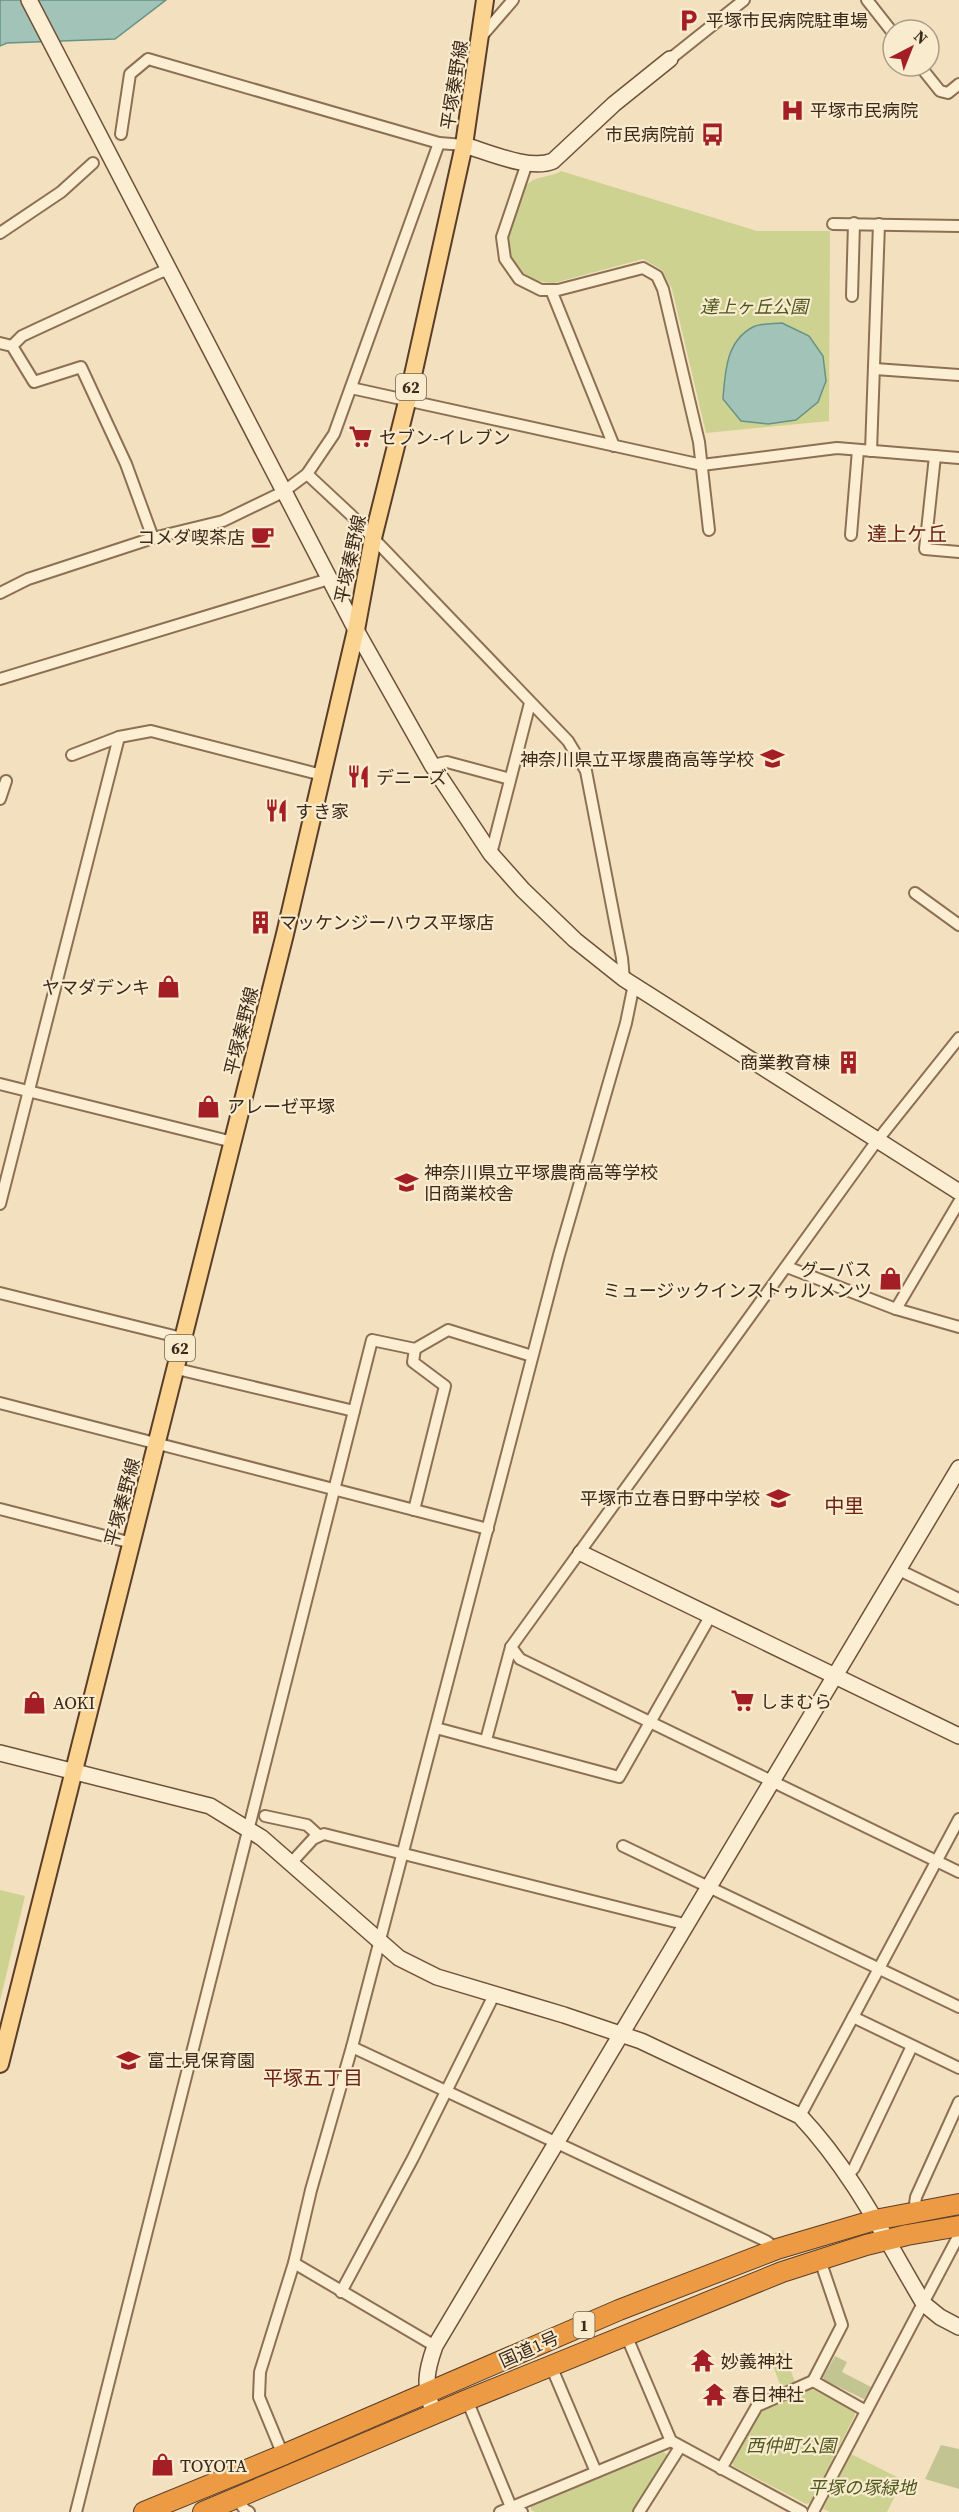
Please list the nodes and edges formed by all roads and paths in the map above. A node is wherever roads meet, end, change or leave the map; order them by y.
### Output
1 (29, 0) edge
2 (485, 0) edge
3 (513, 0) edge
4 (744, 0) edge
5 (867, 0) edge
6 (881, 18) edge
7 (481, 37) junction
8 (670, 59) joint
9 (930, 78) edge
10 (959, 84) edge
11 (953, 93) edge
12 (121, 134) dead end
13 (439, 143) junction
14 (464, 145) junction
15 (93, 162) dead end
16 (528, 163) junction
17 (854, 223) junction
18 (833, 224) dead end
19 (879, 224) junction
20 (959, 226) edge
21 (0, 233) edge
22 (170, 271) junction
23 (551, 290) junction
24 (852, 296) dead end
25 (0, 343) edge
26 (12, 346) junction
27 (875, 369) junction
28 (959, 375) edge
29 (351, 388) junction
30 (407, 402) junction
31 (614, 446) junction
32 (858, 450) junction
33 (871, 451) junction
34 (935, 456) junction
35 (959, 458) edge
36 (702, 465) junction
37 (307, 474) junction
38 (283, 492) junction
39 (709, 530) dead end
40 (851, 535) dead end
41 (153, 538) junction
42 (373, 538) junction
43 (959, 552) edge
44 (329, 579) junction
45 (0, 593) edge
46 (356, 630) junction
47 (0, 679) edge
48 (531, 703) junction
49 (119, 737) junction
50 (72, 755) dead end
51 (432, 765) junction
52 (322, 775) junction
53 (510, 778) junction
54 (6, 781) dead end
55 (0, 799) edge
56 (491, 854) junction
57 (915, 893) dead end
58 (959, 925) edge
59 (629, 982) junction
60 (959, 1038) edge
61 (0, 1084) edge
62 (29, 1091) junction
63 (233, 1142) junction
64 (876, 1142) junction
65 (959, 1192) edge
66 (959, 1202) edge
67 (0, 1204) edge
68 (787, 1267) junction
69 (0, 1293) edge
70 (896, 1309) junction
71 (959, 1327) edge
72 (182, 1338) junction
73 (415, 1349) junction
74 (532, 1356) junction
75 (177, 1369) junction
76 (0, 1403) edge
77 (354, 1411) junction
78 (158, 1444) junction
79 (959, 1468) edge
80 (334, 1490) junction
81 (0, 1509) edge
82 (414, 1510) junction
83 (488, 1529) junction
84 (132, 1543) junction
85 (581, 1553) junction
86 (899, 1570) junction
87 (959, 1599) edge
88 (711, 1615) junction
89 (512, 1647) junction
90 (835, 1677) junction
91 (651, 1724) junction
92 (436, 1728) junction
93 (959, 1736) edge
94 (486, 1740) junction
95 (0, 1753) edge
96 (74, 1770) junction
97 (773, 1783) junction
98 (265, 1816) dead end
99 (959, 1819) edge
100 (249, 1828) junction
101 (318, 1835) junction
102 (623, 1846) dead end
103 (403, 1852) junction
104 (936, 1861) junction
105 (292, 1863) junction
106 (959, 1872) edge
107 (710, 1887) junction
108 (688, 1925) junction
109 (380, 1943) junction
110 (879, 1968) junction
111 (495, 1993) junction
112 (959, 2007) edge
113 (853, 2017) junction
114 (622, 2034) junction
115 (912, 2046) junction
116 (352, 2047) junction
117 (0, 2064) edge
118 (959, 2068) edge
119 (447, 2090) junction
120 (959, 2102) edge
121 (800, 2116) junction
122 (557, 2143) junction
123 (848, 2175) junction
124 (959, 2204) edge
125 (914, 2212) junction
126 (876, 2220) junction
127 (959, 2226) edge
128 (959, 2235) edge
129 (887, 2240) junction
130 (777, 2249) junction
131 (820, 2260) junction
132 (294, 2263) junction
133 (340, 2292) junction
134 (924, 2304) junction
135 (959, 2327) edge
136 (626, 2335) junction
137 (435, 2346) junction
138 (551, 2366) junction
139 (813, 2381) junction
140 (426, 2393) junction
141 (467, 2400) junction
142 (866, 2411) junction
143 (434, 2414) junction
144 (675, 2444) junction
145 (283, 2455) junction
146 (721, 2469) junction
147 (596, 2472) junction
148 (243, 2505) edge
149 (512, 2507) junction
150 (76, 2512) edge
151 (144, 2512) edge
152 (203, 2512) edge
153 (500, 2512) edge
154 (522, 2512) edge
155 (639, 2512) edge
156 (802, 2512) edge
157 (813, 2512) edge

1 - 22 street
2 - 7 main road, 平塚秦野線 / 62
3 - 7 street
4 - 8 street
5 - 6 street
7 - 14 main road, 平塚秦野線 / 62
8 - 16 street
9 - 11 street
10 - 11 street
12 - 13 street
13 - 14 street
13 - 29 street
14 - 16 street
14 - 30 main road, 平塚秦野線 / 62
15 - 21 street
16 - 23 street
17 - 18 street
17 - 19 street
17 - 24 street
19 - 20 street
19 - 27 street
22 - 26 street
22 - 38 street
23 - 31 street
23 - 36 street
25 - 26 street
26 - 41 street
27 - 28 street
27 - 33 street
29 - 30 street
29 - 37 street
30 - 31 street
30 - 42 main road, 平塚秦野線 / 62
31 - 36 street
32 - 33 street
32 - 36 street
32 - 40 street
33 - 34 street
34 - 35 street
34 - 43 street
36 - 39 street
37 - 38 street
37 - 42 street
38 - 41 street
38 - 44 street
41 - 45 street
42 - 46 main road, 平塚秦野線 / 62
42 - 48 street
44 - 46 street
44 - 47 street
46 - 51 street
46 - 52 main road, 平塚秦野線 / 62
48 - 53 street
48 - 59 street
49 - 50 street
49 - 52 street
49 - 62 street
51 - 53 street
51 - 56 street
52 - 63 main road, 平塚秦野線 / 62
53 - 56 street
54 - 55 street
56 - 59 street
57 - 58 street
59 - 64 street
59 - 74 street
60 - 64 street
61 - 62 street
62 - 63 street
62 - 67 street
63 - 72 main road, 平塚秦野線 / 62
64 - 65 street
64 - 68 street
66 - 70 street
68 - 70 street
68 - 85 street
69 - 72 street
70 - 71 street
72 - 75 main road, 平塚秦野線 / 62
73 - 74 street
73 - 77 street
73 - 82 street
74 - 83 street
75 - 77 street
75 - 78 main road, 平塚秦野線 / 62
76 - 78 street
77 - 80 street
78 - 80 street
78 - 84 main road, 平塚秦野線 / 62
79 - 86 street
80 - 82 street
80 - 100 street
81 - 84 street
82 - 83 street
83 - 92 street
84 - 96 main road, 平塚秦野線 / 62
85 - 88 street
85 - 89 street
86 - 87 street
86 - 90 street
88 - 90 street
88 - 91 street
89 - 91 street
89 - 94 street
90 - 93 street
90 - 97 street
91 - 94 street
91 - 97 street
92 - 94 street
92 - 103 street
95 - 96 street
96 - 100 street
96 - 117 main road, 平塚秦野線 / 62
97 - 104 street
97 - 107 street
98 - 101 street
99 - 104 street
100 - 105 street
100 - 150 street
101 - 103 street
101 - 105 street
102 - 107 street
103 - 108 street
103 - 109 street
104 - 106 street
104 - 110 street
105 - 109 street
107 - 108 street
107 - 110 street
108 - 114 street
109 - 111 street
109 - 116 street
110 - 112 street
110 - 113 street
111 - 114 street
111 - 119 street
113 - 115 street
113 - 121 street
114 - 121 street
114 - 122 street
115 - 118 street
115 - 123 street
116 - 119 street
116 - 132 street
119 - 122 street
119 - 133 street
120 - 125 street
121 - 123 street
122 - 130 street
122 - 137 street
123 - 126 street
124 - 125 highway, 国道1号 / 1
125 - 126 highway, 国道1号 / 1
126 - 129 street
126 - 130 highway, 国道1号 / 1
127 - 129 highway, 国道1号 / 1
128 - 134 street
129 - 131 highway, 国道1号 / 1
129 - 134 street
130 - 140 highway, 国道1号 / 1
131 - 136 highway, 国道1号 / 1
131 - 139 street
132 - 133 street
132 - 145 street
133 - 137 street
134 - 135 street
134 - 142 street
136 - 138 highway, 国道1号 / 1
136 - 144 street
137 - 140 street
138 - 141 highway, 国道1号 / 1
138 - 147 street
139 - 142 street
139 - 146 street
140 - 143 street
140 - 145 highway, 国道1号 / 1
141 - 143 highway, 国道1号 / 1
141 - 149 street
142 - 157 street
143 - 148 highway, 国道1号 / 1
144 - 146 street
144 - 147 street
144 - 155 street
145 - 151 highway, 国道1号 / 1
146 - 156 street
147 - 149 street
148 - 152 highway, 国道1号 / 1
149 - 153 street
149 - 154 street

